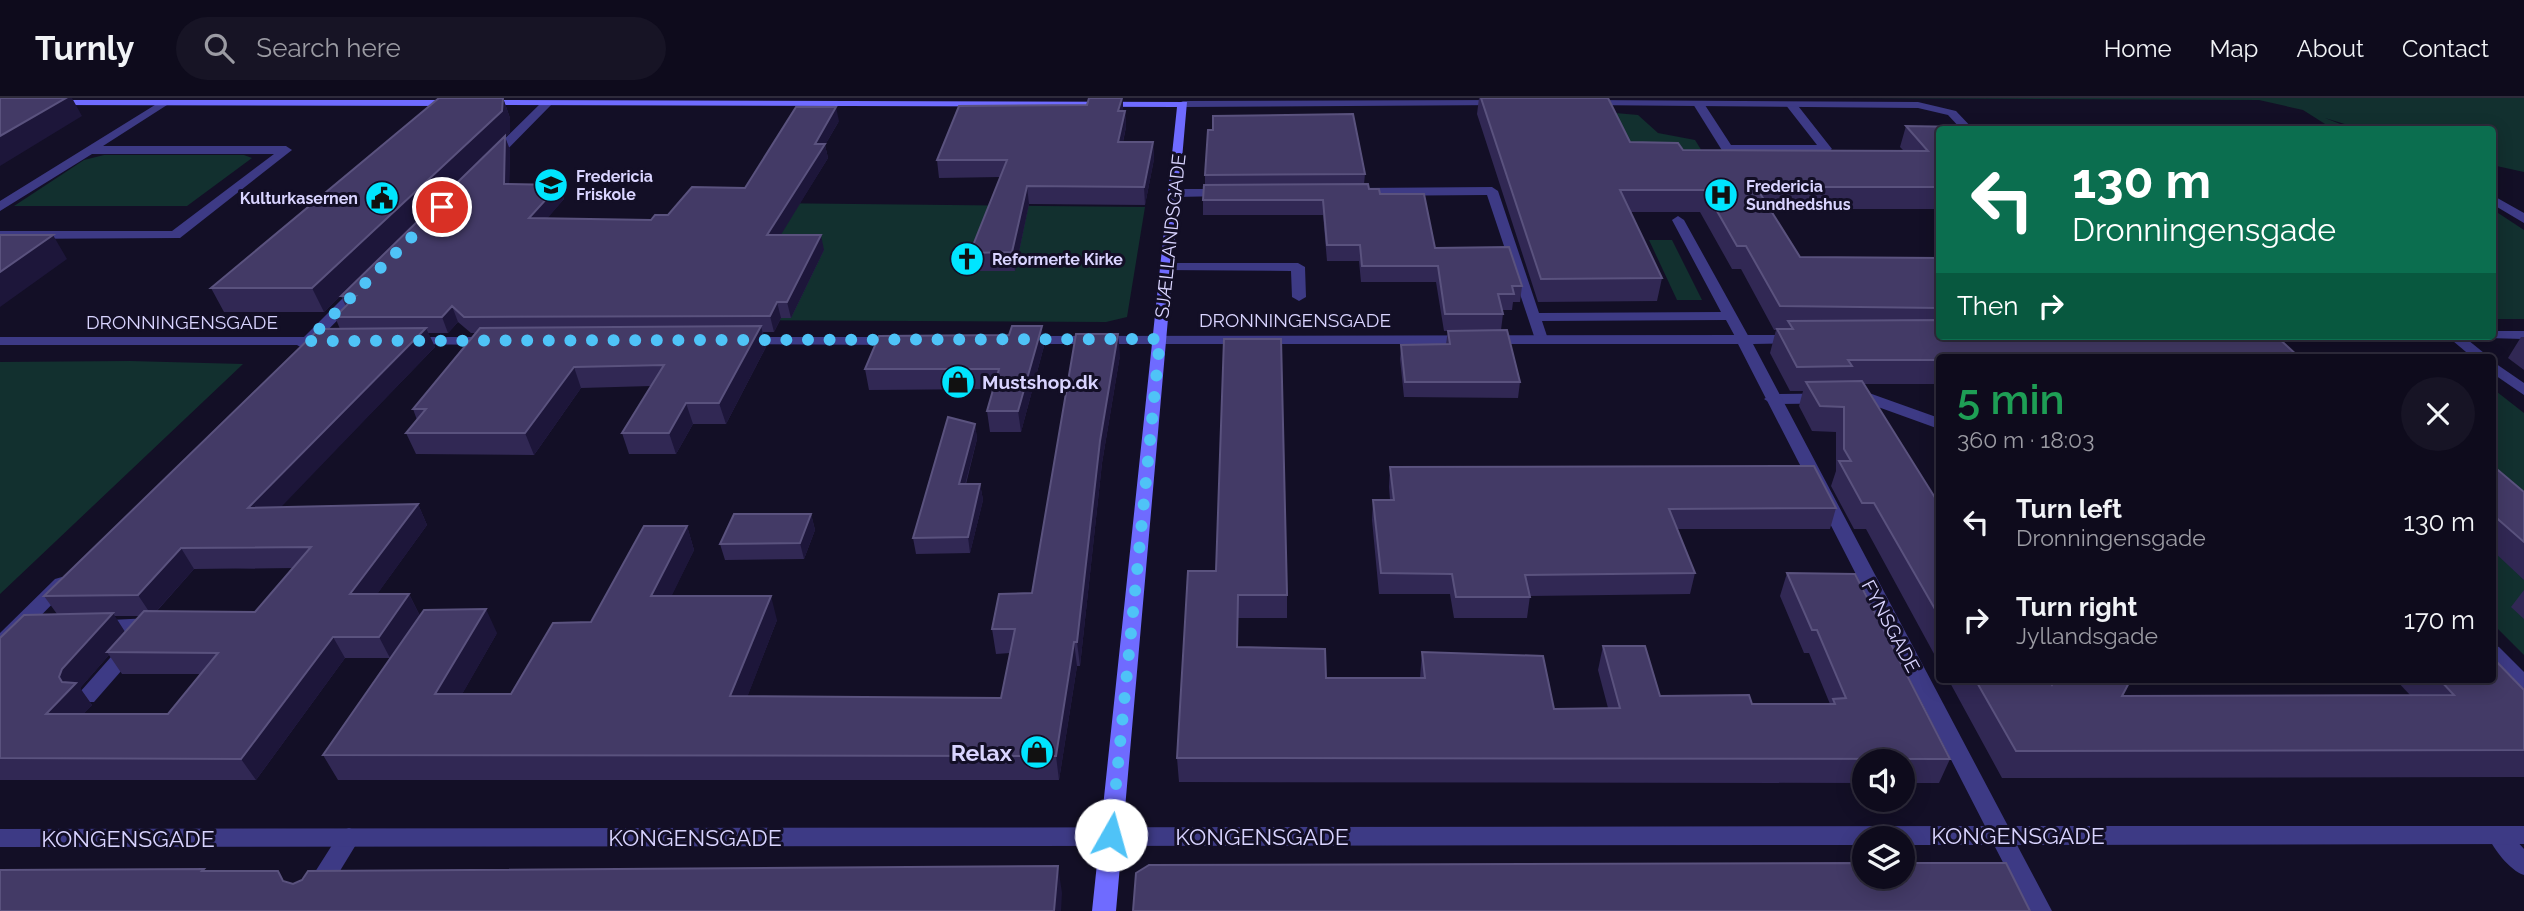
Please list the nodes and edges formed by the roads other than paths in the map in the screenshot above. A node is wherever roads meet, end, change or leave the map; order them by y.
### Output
1 (984, 100) edge
2 (1387, 100) edge
3 (41, 103) edge
4 (163, 103) junction
5 (547, 103) junction
6 (1518, 103) edge
7 (1570, 103) edge
8 (1183, 104) junction
9 (1699, 104) junction
10 (1791, 104) junction
11 (1965, 126) edge
12 (88, 150) junction
13 (481, 169) edge
14 (1340, 192) edge
15 (1174, 193) junction
16 (1244, 193) edge
17 (2496, 202) edge
18 (0, 206) edge
19 (2524, 219) edge
20 (1678, 220) edge
21 (0, 235) edge
22 (1167, 267) junction
23 (375, 274) edge
24 (1299, 297) dead end
25 (1730, 316) junction
26 (1533, 317) junction
27 (2496, 335) edge
28 (2524, 335) edge
29 (1160, 339) junction
30 (1541, 339) junction
31 (1743, 339) junction
32 (1811, 339) edge
33 (2459, 340) edge
34 (0, 341) edge
35 (307, 341) junction
36 (345, 341) edge
37 (385, 341) edge
38 (511, 341) edge
39 (734, 341) edge
40 (916, 341) edge
41 (998, 341) edge
42 (2477, 354) edge
43 (288, 360) edge
44 (2496, 369) edge
45 (2524, 390) edge
46 (1772, 399) junction
47 (1936, 423) edge
48 (76, 570) edge
49 (84, 626) edge
50 (18, 627) junction
51 (44, 627) edge
52 (0, 645) edge
53 (2496, 656) edge
54 (2524, 684) edge
55 (87, 697) dead end
56 (1111, 835) junction
57 (2001, 835) junction
58 (2498, 835) junction
59 (2524, 835) edge
60 (349, 837) junction
61 (0, 838) edge
62 (2524, 865) edge
63 (311, 899) edge
64 (1104, 911) edge
65 (2040, 911) edge

1 - 5 street
1 - 8 street
2 - 6 street
2 - 8 street
3 - 4 street
4 - 5 street
4 - 12 street
5 - 13 street
7 - 9 street
8 - 15 street, SJÆLLANDSGADE
9 - 10 street
9 - 10 street
10 - 11 street
12 - 18 street
12 - 21 street
14 - 26 street
15 - 16 street
15 - 22 street, SJÆLLANDSGADE
17 - 19 street
20 - 25 street
22 - 24 street
22 - 29 street, SJÆLLANDSGADE
23 - 35 street
25 - 26 street
25 - 31 street
26 - 30 street
27 - 28 street
29 - 30 street, DRONNINGENSGADE
29 - 41 street, DRONNINGENSGADE
29 - 56 street, SJÆLLANDSGADE
30 - 31 street, DRONNINGENSGADE
31 - 32 street, DRONNINGENSGADE
31 - 46 street, FYNSGADE
33 - 42 street
34 - 35 street, DRONNINGENSGADE
35 - 36 street, DRONNINGENSGADE
35 - 43 street
37 - 38 street
39 - 40 street
44 - 45 street
46 - 47 street
46 - 57 street, FYNSGADE
48 - 50 street
49 - 55 street
50 - 51 street
50 - 52 street
53 - 54 street
56 - 57 street, KONGENSGADE
56 - 60 street, KONGENSGADE
56 - 64 street, SJÆLLANDSGADE
57 - 58 street, KONGENSGADE
57 - 65 street, FYNSGADE
58 - 59 street, KONGENSGADE
58 - 62 street
60 - 61 street, KONGENSGADE
60 - 63 street

